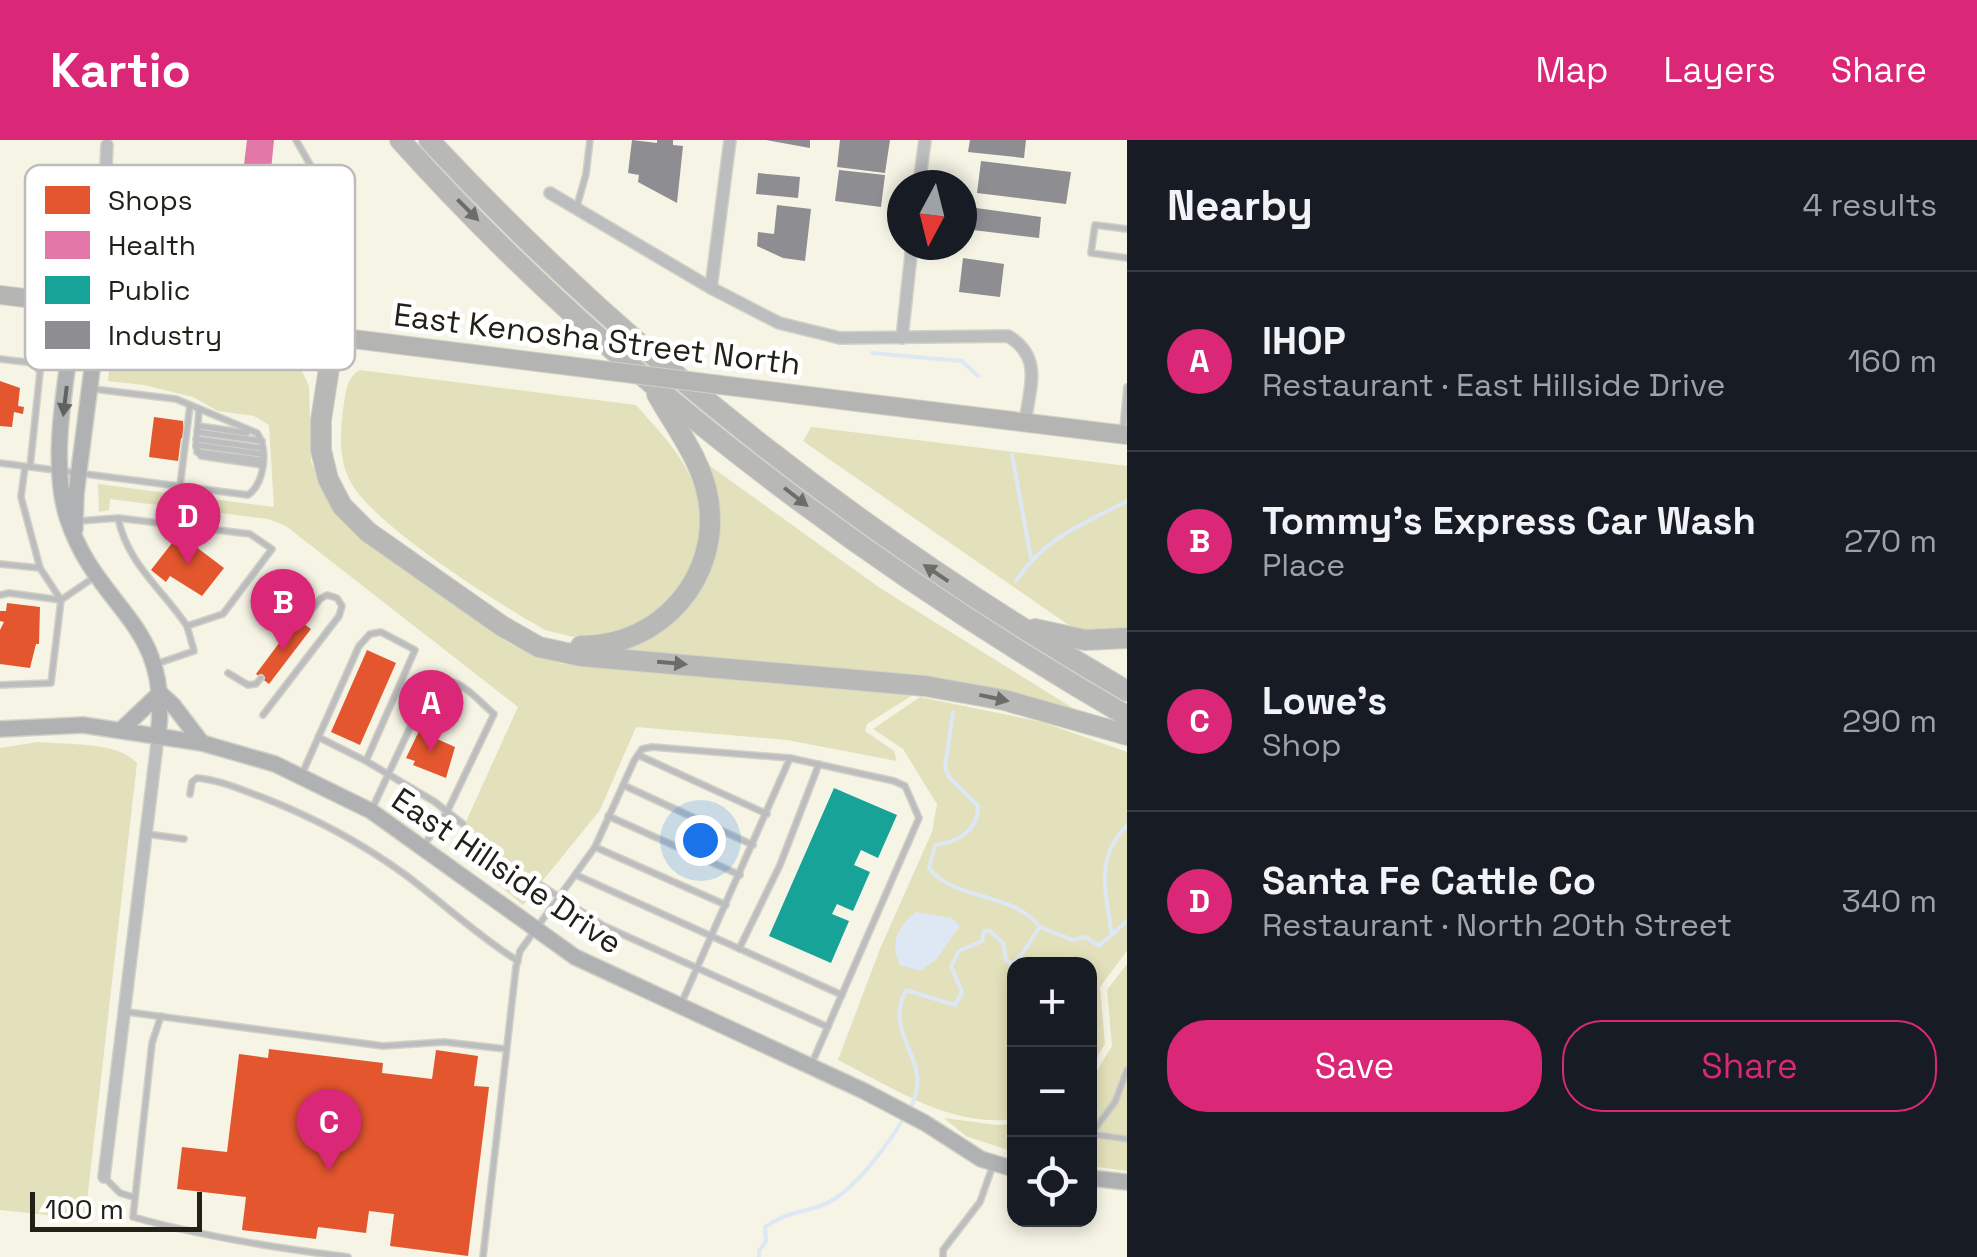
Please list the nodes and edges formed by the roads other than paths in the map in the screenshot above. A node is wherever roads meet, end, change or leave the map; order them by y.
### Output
1 (296, 140) edge
2 (400, 140) edge
3 (428, 140) edge
4 (590, 140) edge
5 (730, 140) edge
6 (925, 140) edge
7 (107, 144) dead end
8 (105, 165) edge
9 (311, 165) edge
10 (921, 170) edge
11 (550, 193) dead end
12 (576, 210) junction
13 (1127, 229) edge
14 (1127, 258) edge
15 (910, 260) edge
16 (710, 288) junction
17 (0, 295) edge
18 (25, 298) edge
19 (902, 338) junction
20 (355, 339) edge
21 (0, 359) edge
22 (25, 362) edge
23 (39, 370) edge
24 (69, 370) edge
25 (92, 370) edge
26 (328, 370) edge
27 (337, 370) edge
28 (649, 379) junction
29 (1127, 387) edge
30 (90, 388) junction
31 (190, 404) junction
32 (200, 410) junction
33 (1025, 422) junction
34 (1124, 435) edge
35 (197, 439) junction
36 (262, 450) junction
37 (0, 463) edge
38 (27, 467) junction
39 (58, 471) junction
40 (79, 473) junction
41 (180, 486) junction
42 (118, 518) junction
43 (76, 521) junction
44 (75, 538) junction
45 (0, 564) edge
46 (40, 568) junction
47 (95, 576) junction
48 (0, 595) edge
49 (60, 600) junction
50 (302, 622) dead end
51 (188, 626) junction
52 (1018, 626) junction
53 (1127, 638) edge
54 (156, 664) junction
55 (228, 673) dead end
56 (261, 678) dead end
57 (0, 685) edge
58 (1127, 691) edge
59 (160, 694) junction
60 (263, 715) dead end
61 (1127, 716) edge
62 (0, 729) edge
63 (121, 730) junction
64 (158, 736) junction
65 (318, 736) junction
66 (1127, 736) edge
67 (202, 743) junction
68 (638, 755) junction
69 (790, 758) junction
70 (366, 761) junction
71 (819, 764) junction
72 (389, 775) junction
73 (300, 776) junction
74 (623, 785) junction
75 (190, 794) dead end
76 (370, 812) junction
77 (447, 812) junction
78 (767, 814) junction
79 (608, 816) junction
80 (463, 824) dead end
81 (145, 834) junction
82 (184, 838) dead end
83 (754, 845) junction
84 (594, 847) junction
85 (423, 848) junction
86 (576, 875) junction
87 (740, 875) junction
88 (541, 886) dead end
89 (559, 898) junction
90 (726, 906) junction
91 (534, 930) junction
92 (712, 937) junction
93 (739, 949) junction
94 (518, 961) junction
95 (697, 968) junction
96 (842, 996) junction
97 (680, 1007) junction
98 (123, 1011) junction
99 (160, 1016) junction
100 (828, 1027) junction
101 (506, 1049) junction
102 (811, 1065) junction
103 (1126, 1068) edge
104 (1097, 1126) edge
105 (1097, 1135) edge
106 (1127, 1139) edge
107 (993, 1164) junction
108 (1007, 1167) edge
109 (104, 1177) joint
110 (1097, 1179) edge
111 (1127, 1182) edge
112 (133, 1196) junction
113 (348, 1257) edge
114 (483, 1257) edge
115 (943, 1257) edge

1 - 9 lane
2 -> 28 highway
52 -> 3 highway
4 - 12 lane
5 - 16 street
6 - 10 street
7 - 8 street
11 - 12 street
12 - 16 street
13 - 14 lane
15 - 19 street
16 - 19 street
17 - 18 main road, East Kenosha Street North
19 - 33 street
20 - 33 main road, East Kenosha Street North, bridge
21 - 22 lane
23 - 38 lane
24 -> 39 street
25 - 30 street
26 -> 66 highway
27 - 28 highway
28 -> 61 highway
29 - 34 lane
30 - 31 lane
30 - 40 street
31 - 32 lane
31 - 41 lane
32 - 35 lane
32 - 36 lane
33 - 34 main road, East Kenosha Street North
35 - 36 lane
35 - 36 lane
35 - 36 lane
36 - 41 lane
37 - 38 lane
38 - 39 lane
38 - 46 lane
39 - 40 lane
39 - 44 street
40 - 41 lane
40 - 43 street
42 - 43 lane
42 - 51 lane
42 - 51 lane
43 - 44 street
44 - 47 street
45 - 46 lane
46 - 49 lane
47 - 49 lane
47 - 54 street
48 - 49 lane
49 - 57 lane
50 - 60 lane
51 - 54 lane
52 - 53 highway
52 - 58 highway
54 - 59 street
55 - 56 lane
59 - 63 street
59 - 64 street
59 - 67 street
62 - 63 street, East Hillside Drive
63 - 64 street, East Hillside Drive
64 - 67 street, East Hillside Drive
64 - 81 street
65 - 70 lane
65 - 70 lane
65 - 73 lane
67 - 73 street, East Hillside Drive
68 - 69 lane
68 - 74 lane
68 - 78 lane
69 - 71 lane
69 - 78 lane
70 - 72 lane
71 - 93 lane
71 - 96 lane
72 - 76 lane
72 - 77 lane
72 - 77 lane
73 - 76 street, East Hillside Drive
74 - 79 lane
74 - 83 lane
75 - 94 lane
76 - 85 street, East Hillside Drive
77 - 80 lane
77 - 85 lane
78 - 83 lane
79 - 84 lane
79 - 87 lane
81 - 82 lane
81 - 98 street
83 - 87 lane
84 - 86 lane
84 - 90 lane
85 - 91 street, East Hillside Drive
86 - 89 lane
86 - 92 lane
87 - 90 lane
88 - 89 lane
89 - 91 lane
89 - 95 lane
90 - 92 lane
91 - 94 lane
91 - 97 street, East Hillside Drive
92 - 93 lane
92 - 95 lane
93 - 96 lane
94 - 101 lane
95 - 97 lane
95 - 100 lane
96 - 100 lane
97 - 102 street, East Hillside Drive
98 - 99 lane
98 - 109 street
99 - 101 lane
99 - 112 lane
100 - 102 lane
101 - 114 lane
102 - 107 street, East Hillside Drive
103 - 104 lane
105 - 106 lane
107 - 108 street, East Hillside Drive
107 - 115 lane
109 - 112 lane
110 - 111 street
112 - 113 lane

